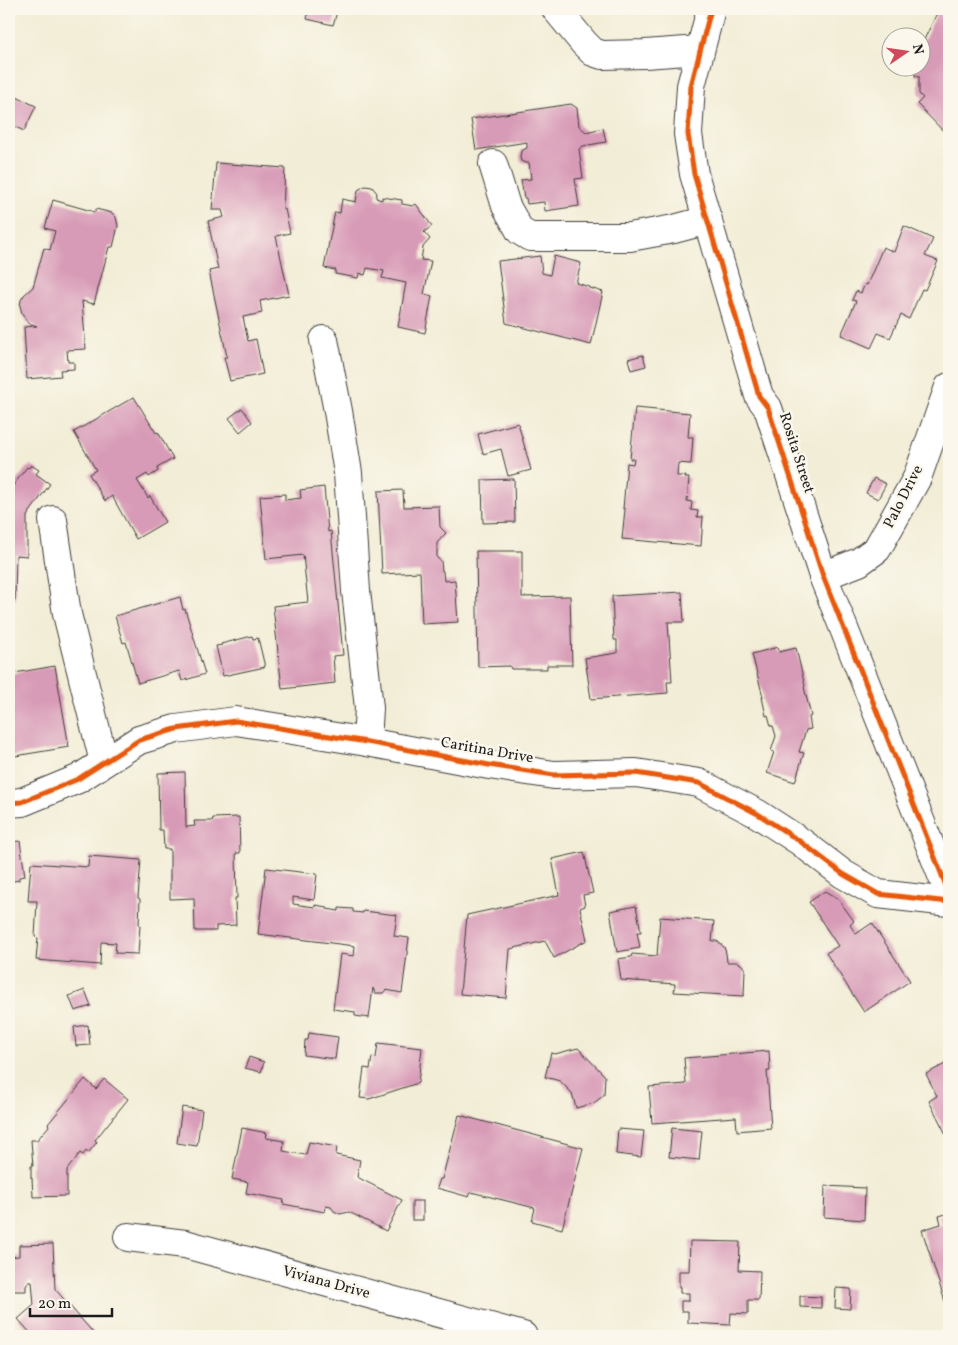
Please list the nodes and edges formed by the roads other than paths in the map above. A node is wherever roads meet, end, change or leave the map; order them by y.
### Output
1 (556, 9) edge
2 (711, 9) edge
3 (700, 50) junction
4 (493, 164) dead end
5 (708, 220) junction
6 (324, 340) dead end
7 (949, 386) edge
8 (53, 520) dead end
9 (823, 576) junction
10 (367, 742) junction
11 (104, 762) junction
12 (9, 803) edge
13 (949, 893) edge
14 (949, 902) edge
15 (128, 1237) dead end
16 (523, 1336) edge

1 - 3 street
2 - 3 street, Rosita Street
3 - 5 street, Rosita Street
4 - 5 street
5 - 9 street, Rosita Street
6 - 10 street
7 - 9 street, Palo Drive
8 - 11 street
9 - 13 street, Rosita Street
10 - 11 street, Caritina Drive
10 - 14 street, Caritina Drive
11 - 12 street, Caritina Drive
15 - 16 street, Viviana Drive

